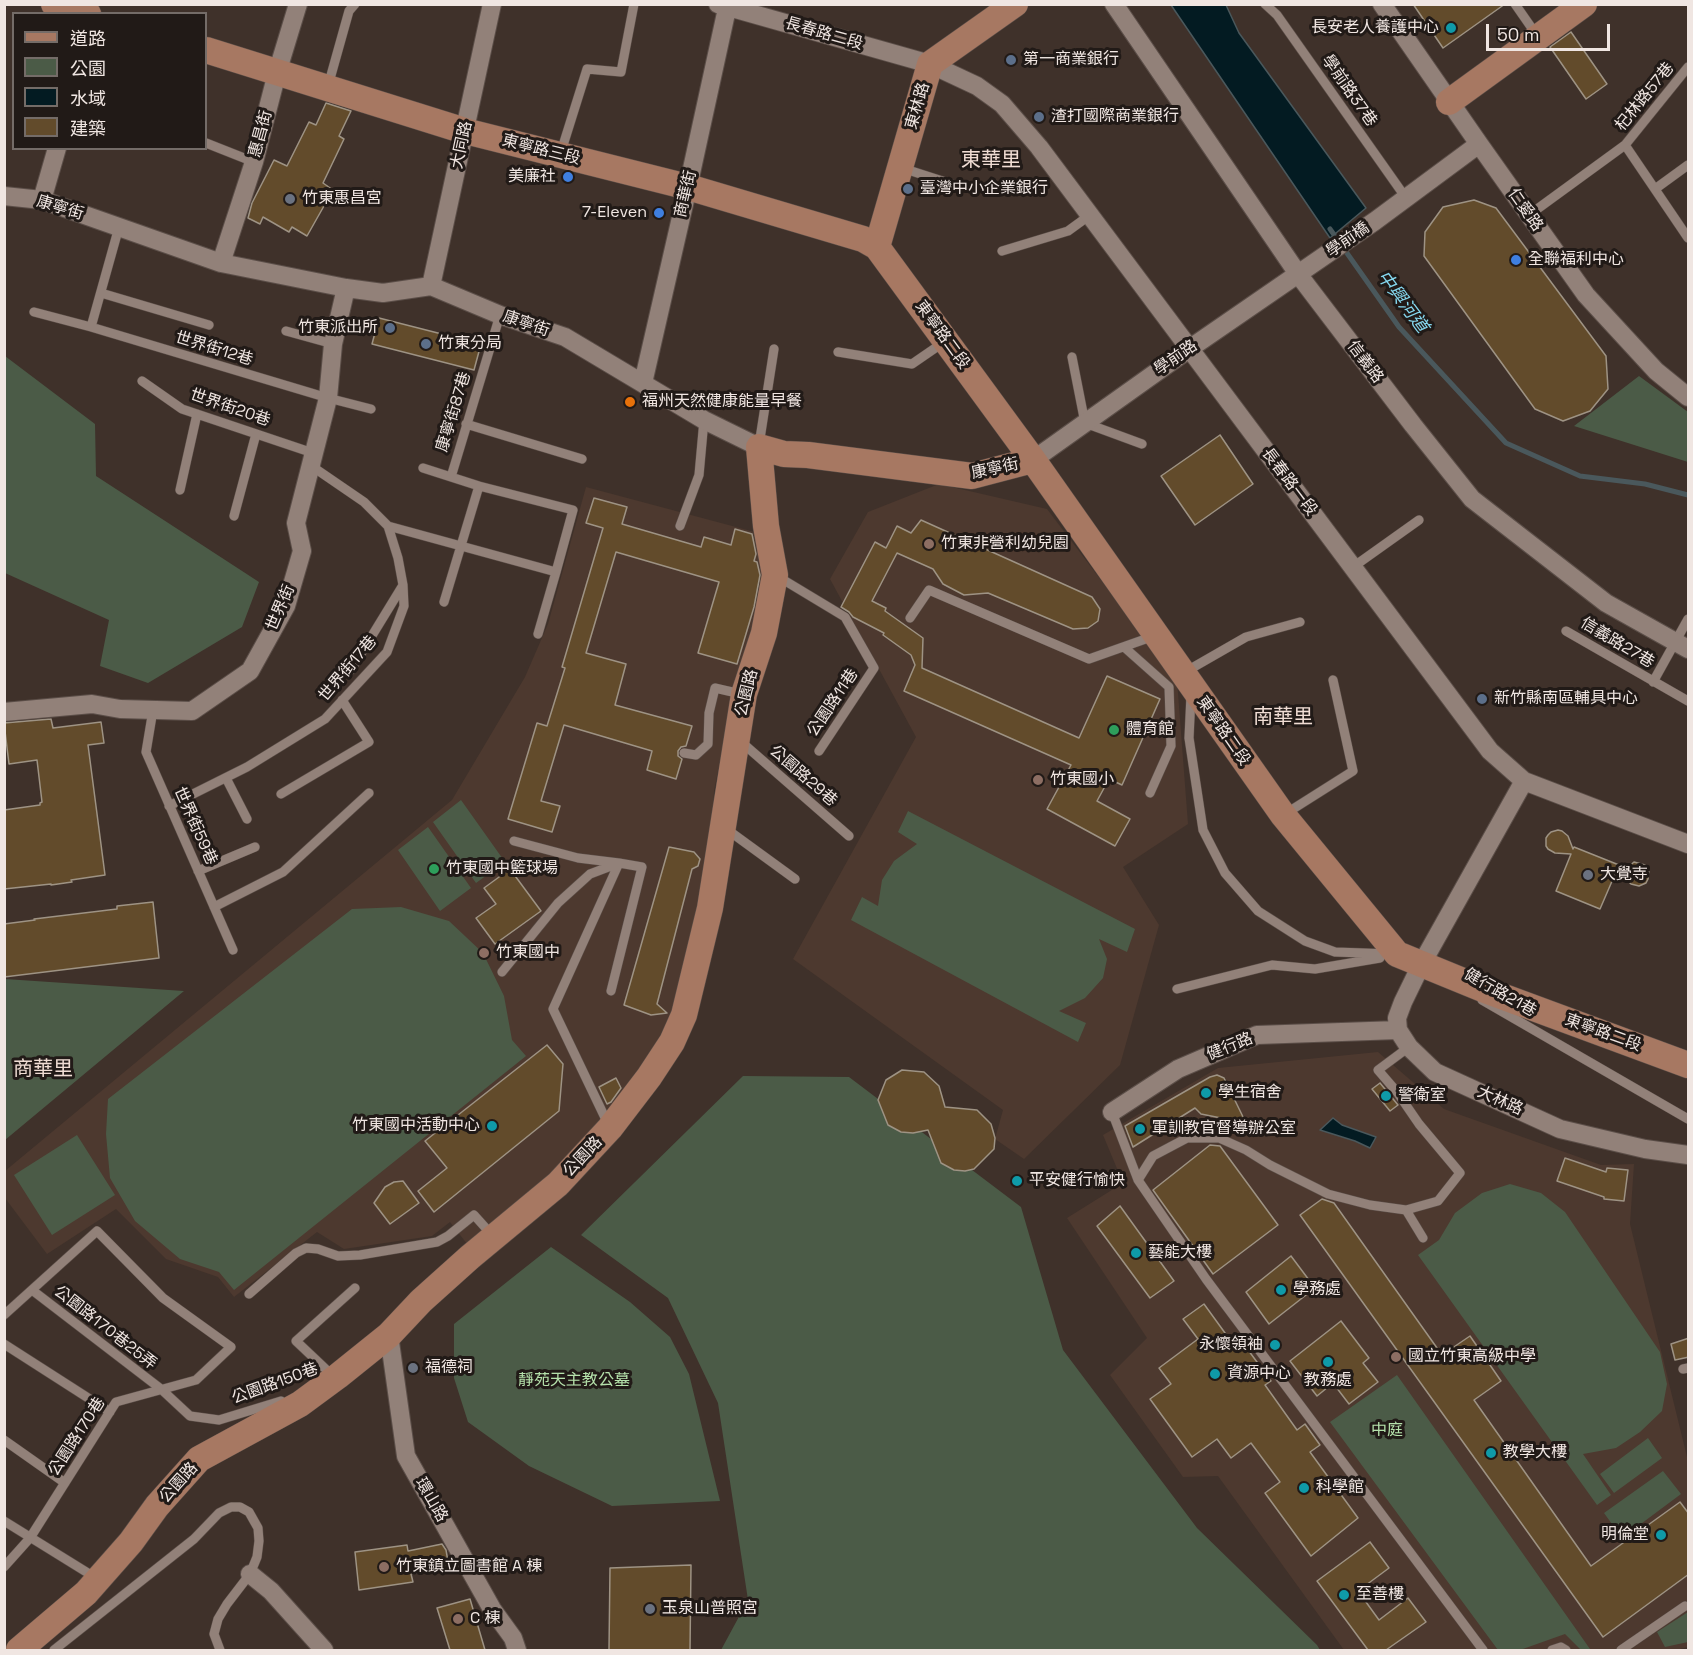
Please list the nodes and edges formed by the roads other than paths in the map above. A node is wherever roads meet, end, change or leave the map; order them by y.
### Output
1 (54, 4) edge
2 (298, 4) edge
3 (355, 4) edge
4 (492, 4) edge
5 (634, 4) edge
6 (1015, 4) edge
7 (1114, 4) edge
8 (1265, 4) edge
9 (1382, 4) edge
10 (1515, 4) edge
11 (1584, 4) edge
12 (724, 5) edge
13 (81, 12) edge
14 (1538, 38) junction
15 (207, 50) edge
16 (930, 64) junction
17 (1689, 67) edge
18 (277, 73) junction
19 (327, 88) junction
20 (1449, 102) junction
21 (465, 131) junction
22 (207, 143) edge
23 (1479, 144) junction
24 (1625, 145) junction
25 (56, 150) edge
26 (560, 155) junction
27 (254, 162) junction
28 (1689, 165) edge
29 (900, 167) junction
30 (961, 186) dead end
31 (688, 188) junction
32 (1655, 189) junction
33 (4, 196) edge
34 (1406, 198) junction
35 (42, 200) junction
36 (1089, 215) junction
37 (1529, 215) junction
38 (119, 227) junction
39 (1689, 238) edge
40 (877, 247) junction
41 (1002, 251) dead end
42 (1321, 259) joint
43 (221, 263) junction
44 (1298, 274) junction
45 (431, 286) junction
46 (346, 288) junction
47 (102, 293) junction
48 (34, 312) dead end
49 (500, 315) junction
50 (209, 325) dead end
51 (91, 327) junction
52 (286, 331) dead end
53 (946, 341) junction
54 (333, 344) junction
55 (774, 349) dead end
56 (1188, 349) junction
57 (838, 352) dead end
58 (1072, 357) dead end
59 (142, 381) dead end
60 (643, 383) junction
61 (1689, 397) edge
62 (328, 398) junction
63 (372, 409) dead end
64 (197, 414) junction
65 (704, 420) junction
66 (1085, 423) junction
67 (466, 424) junction
68 (256, 434) junction
69 (1142, 444) dead end
70 (759, 447) junction
71 (312, 459) junction
72 (582, 459) dead end
73 (1034, 460) junction
74 (423, 468) dead end
75 (451, 477) junction
76 (478, 486) junction
77 (180, 490) dead end
78 (234, 516) dead end
79 (1419, 520) dead end
80 (388, 526) junction
81 (680, 526) dead end
82 (460, 545) junction
83 (1353, 567) junction
84 (556, 573) junction
85 (775, 575) junction
86 (403, 585) junction
87 (444, 602) dead end
88 (910, 618) dead end
89 (1689, 619) edge
90 (1300, 622) dead end
91 (1566, 631) dead end
92 (538, 634) dead end
93 (1156, 635) junction
94 (1683, 646) edge
95 (1124, 647) junction
96 (351, 670) dead end
97 (1187, 679) junction
98 (1333, 680) dead end
99 (1653, 682) junction
100 (744, 694) junction
101 (342, 700) junction
102 (1689, 701) edge
103 (153, 710) junction
104 (4, 712) edge
105 (737, 738) junction
106 (819, 751) dead end
107 (684, 753) dead end
108 (226, 778) junction
109 (1524, 781) junction
110 (369, 793) dead end
111 (1150, 793) dead end
112 (281, 794) dead end
113 (170, 806) junction
114 (1283, 815) junction
115 (247, 819) dead end
116 (723, 827) junction
117 (849, 836) dead end
118 (514, 840) dead end
119 (1689, 844) edge
120 (255, 847) dead end
121 (619, 863) junction
122 (198, 871) junction
123 (795, 879) dead end
124 (214, 907) junction
125 (233, 950) dead end
126 (1397, 954) junction
127 (1421, 965) junction
128 (502, 972) dead end
129 (1177, 989) dead end
130 (611, 991) dead end
131 (1398, 1030) junction
132 (1409, 1047) junction
133 (1689, 1065) edge
134 (1112, 1112) joint
135 (1689, 1119) edge
136 (610, 1128) junction
137 (1689, 1155) edge
138 (1138, 1180) junction
139 (1406, 1210) junction
140 (493, 1237) junction
141 (1423, 1238) dead end
142 (355, 1288) dead end
143 (32, 1290) junction
144 (249, 1294) dead end
145 (4, 1315) edge
146 (389, 1335) junction
147 (4, 1344) edge
148 (336, 1377) junction
149 (160, 1389) junction
150 (110, 1412) junction
151 (4, 1440) edge
152 (65, 1483) junction
153 (4, 1521) edge
154 (30, 1538) junction
155 (4, 1567) edge
156 (253, 1576) junction
157 (98, 1580) junction
158 (1685, 1606) dead end
159 (25, 1649) edge
160 (54, 1650) edge
161 (220, 1650) edge
162 (324, 1650) edge
163 (517, 1650) edge
164 (1483, 1650) edge
165 (1552, 1650) edge
166 (1566, 1650) edge
167 (1621, 1650) edge

1 - 13 street
2 - 18 street, 惠昌街
3 - 19 lane
4 - 21 street, 大同路
5 - 26 lane
6 - 16 street, 東林路
7 - 44 street, 信義路
8 - 34 lane, 學前路37巷
9 - 20 street, 仁愛路
10 - 14 lane
11 - 14 street
12 - 16 street, 長春路二段
12 - 31 street, 商華街
14 - 20 street
15 - 18 street, 東寧路三段
16 - 29 street, 東林路
16 - 36 street, 長春路一段
17 - 24 lane, 杞林路57巷
18 - 19 street, 東寧路三段
18 - 27 street, 惠昌街
19 - 21 street, 東寧路三段
20 - 23 street, 仁愛路
21 - 26 street, 東寧路三段
21 - 45 street, 大同路
22 - 27 lane
23 - 34 street
23 - 37 street, 仁愛路
24 - 32 lane
24 - 37 lane, 杞林路57巷
25 - 35 street
26 - 31 street, 東寧路三段
27 - 43 street, 惠昌街
28 - 32 lane
29 - 30 lane
29 - 40 street, 東林路
31 - 40 street, 東寧路三段
31 - 60 street, 商華街
32 - 39 lane
33 - 35 street, 康寧街
34 - 42 street, 學前橋
35 - 38 street, 康寧街
36 - 41 lane
36 - 56 street, 長春路一段
37 - 61 street, 仁愛路
38 - 43 street, 康寧街
38 - 47 lane
40 - 53 street, 東寧路二段
42 - 44 street, 學前路
43 - 46 street, 康寧街
44 - 56 street, 學前路
44 - 94 street, 信義路
45 - 46 street, 康寧街
45 - 49 street, 康寧街
46 - 54 street, 世界街
47 - 50 lane
47 - 51 lane
48 - 51 lane, 世界街12巷
49 - 60 street, 康寧街
49 - 67 lane, 康寧街87巷
51 - 62 lane, 世界街12巷
52 - 54 lane
53 - 57 lane
53 - 73 street, 東寧路二段
54 - 62 street, 世界街
55 - 70 lane
56 - 66 street, 學前路
56 - 83 street, 長春路一段
58 - 66 lane
59 - 64 lane, 世界街20巷
60 - 65 street, 康寧街
62 - 63 lane, 世界街12巷
62 - 71 street, 世界街
64 - 68 lane, 世界街20巷
64 - 77 lane
65 - 70 street, 康寧街
65 - 81 lane
66 - 69 lane
66 - 73 street, 學前路
67 - 72 lane
67 - 75 lane, 康寧街87巷
68 - 71 lane, 世界街20巷
68 - 78 lane
70 - 73 street, 康寧街
70 - 85 street, 公園路
71 - 80 lane, 世界街17巷
71 - 103 street, 世界街
73 - 93 street, 東寧路二段
74 - 75 lane
75 - 76 lane, 康寧街87巷
76 - 82 lane
76 - 84 lane, 康寧街87巷
79 - 83 lane
80 - 82 lane
80 - 86 lane, 世界街17巷
82 - 84 lane
82 - 87 lane
83 - 109 street, 長春路一段
84 - 92 lane
85 - 100 street, 公園路
85 - 106 lane, 公園路11巷
86 - 96 lane
86 - 101 lane, 世界街17巷
88 - 95 lane
89 - 94 lane, 信義路27巷
90 - 97 lane
91 - 99 lane, 信義路27巷
93 - 95 lane
93 - 97 street, 東寧路二段
94 - 99 lane, 信義路27巷
95 - 111 lane
97 - 114 street, 東寧路二段
97 - 126 lane
98 - 114 lane
99 - 102 lane, 信義路27巷
100 - 105 street, 公園路
100 - 107 lane
101 - 108 lane, 世界街17巷
101 - 112 lane
103 - 104 street, 世界街
103 - 113 lane, 世界街59巷
105 - 116 street, 公園路
105 - 117 lane, 公園路29巷
108 - 113 lane, 世界街17巷
108 - 115 lane
109 - 119 street, 長春路一段
109 - 127 street
110 - 124 lane
113 - 122 lane, 世界街59巷
114 - 126 street, 東寧路二段
116 - 123 lane
116 - 136 street, 公園路
118 - 121 lane
120 - 122 lane
121 - 128 lane
121 - 130 lane
121 - 136 lane
122 - 124 lane, 世界街59巷
124 - 125 lane, 世界街59巷
126 - 127 street, 東寧路二段
126 - 129 lane
127 - 131 street
127 - 133 street, 東寧路二段
127 - 135 lane, 健行路21巷
131 - 132 street, 大林路
131 - 134 street, 健行路
132 - 137 street, 大林路
132 - 139 lane
134 - 138 lane
136 - 140 street, 公園路
138 - 139 lane
138 - 164 lane
139 - 141 lane
140 - 144 lane
140 - 146 street, 公園路
142 - 148 lane
143 - 145 lane
143 - 149 lane, 公園路170巷25弄
143 - 149 lane, 公園路170巷
146 - 148 street, 公園路
146 - 163 street, 環山路
147 - 150 lane
148 - 149 lane, 公園路150巷
148 - 157 street, 公園路
149 - 150 lane, 公園路170巷
150 - 152 lane, 公園路170巷
151 - 152 lane
152 - 154 lane, 公園路170巷
153 - 154 lane
154 - 155 lane, 公園路170巷
154 - 157 lane
156 - 160 lane
156 - 161 lane
156 - 162 street
157 - 159 street, 公園路
158 - 167 lane
165 - 166 lane

